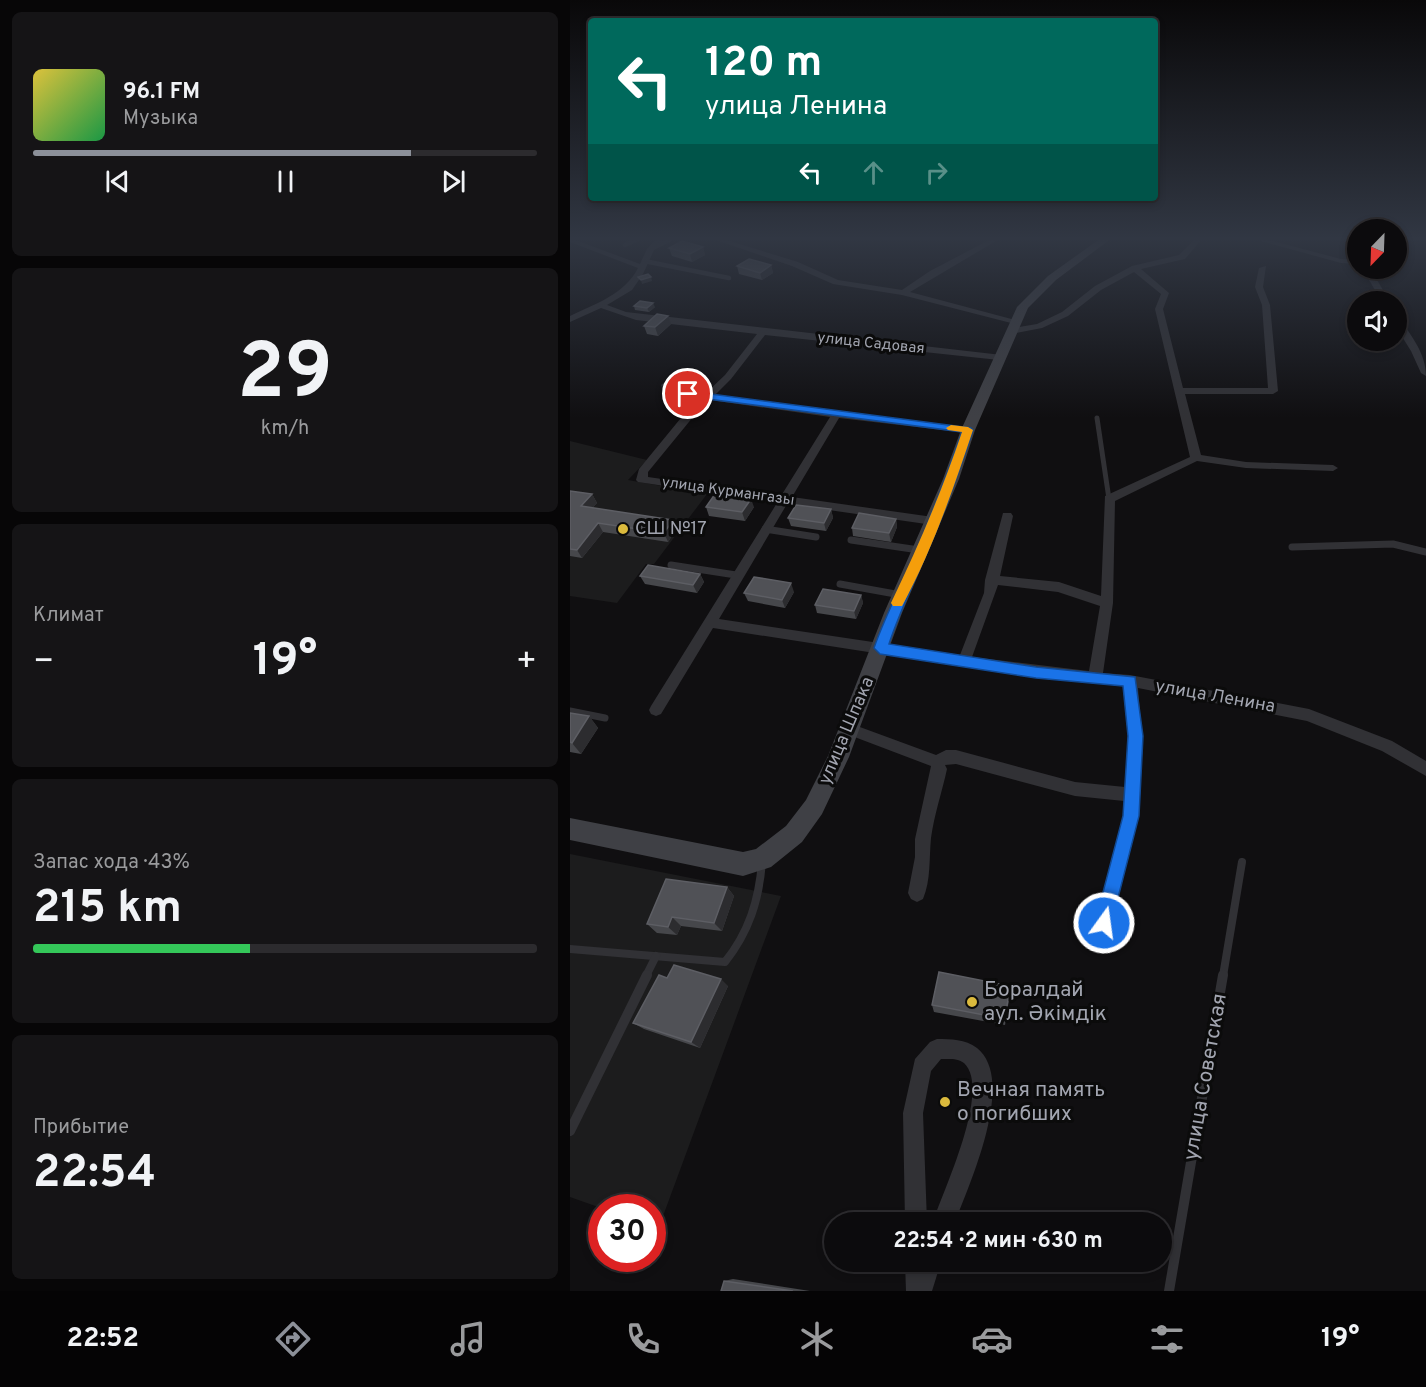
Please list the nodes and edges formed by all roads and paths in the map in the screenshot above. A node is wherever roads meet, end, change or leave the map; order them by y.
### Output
1 (612, 298) edge
2 (923, 298) edge
3 (1030, 298) edge
4 (1085, 298) edge
5 (1163, 298) edge
6 (1263, 298) edge
7 (601, 305) junction
8 (570, 319) edge
9 (1013, 326) junction
10 (763, 332) junction
11 (1407, 337) edge
12 (999, 357) junction
13 (681, 371) dead end
14 (1426, 373) edge
15 (1181, 391) junction
16 (709, 397) junction
17 (836, 415) junction
18 (1097, 417) dead end
19 (968, 430) junction
20 (1196, 458) junction
21 (1334, 468) dead end
22 (1109, 499) junction
23 (782, 500) junction
24 (1007, 516) dead end
25 (933, 521) junction
26 (764, 529) junction
27 (816, 537) dead end
28 (851, 540) dead end
29 (1292, 547) dead end
30 (922, 551) junction
31 (1426, 552) edge
32 (671, 565) dead end
33 (736, 575) junction
34 (991, 580) junction
35 (840, 584) dead end
36 (901, 595) junction
37 (1107, 603) junction
38 (708, 622) junction
39 (880, 648) junction
40 (964, 661) junction
41 (1095, 678) junction
42 (1130, 681) junction
43 (656, 710) dead end
44 (570, 711) edge
45 (605, 718) dead end
46 (849, 729) junction
47 (937, 762) junction
48 (1426, 769) edge
49 (1132, 795) junction
50 (570, 829) edge
51 (762, 859) junction
52 (1242, 862) dead end
53 (917, 893) dead end
54 (1104, 923) dead end
55 (570, 949) edge
56 (656, 956) junction
57 (570, 1131) edge
58 (916, 1212) edge
59 (948, 1212) edge
60 (917, 1272) edge
61 (926, 1272) edge
62 (918, 1291) edge
63 (1169, 1291) edge

1 - 7 street
2 - 9 street
3 - 9 street, улица Шпака
4 - 9 street
5 - 15 street
6 - 15 street
7 - 8 street
7 - 10 street, улица Садовая
9 - 12 street, улица Шпака
10 - 12 street, улица Садовая
10 - 16 street, улица Курмангазы
11 - 14 street
12 - 19 street, улица Шпака
13 - 16 street
15 - 20 street
16 - 17 street
16 - 23 street, улица Курмангазы
17 - 19 street
17 - 23 street
18 - 22 lane
19 - 25 street, улица Шпака
20 - 21 street
20 - 22 street
22 - 37 street
23 - 25 street, улица Курмангазы
23 - 26 street
24 - 34 street
25 - 30 street, улица Шпака
26 - 27 lane
26 - 33 street
28 - 30 lane
29 - 31 lane
30 - 36 street, улица Шпака
32 - 33 lane
33 - 38 street
34 - 37 street
34 - 40 street
35 - 36 lane
36 - 39 street, улица Шпака
37 - 41 street
38 - 39 street, улица Ленина
38 - 43 street
39 - 40 street, улица Ленина
39 - 46 street, улица Шпака
40 - 41 street, улица Ленина
41 - 42 street, улица Ленина
42 - 48 street, улица Ленина
42 - 49 street
44 - 45 lane
46 - 47 street
46 - 51 street, улица Шпака
47 - 49 street
47 - 53 street
49 - 54 street
50 - 51 street
51 - 56 lane
52 - 63 lane, улица Советская
55 - 56 lane
56 - 57 lane
58 - 59 street
60 - 62 street
61 - 62 street

